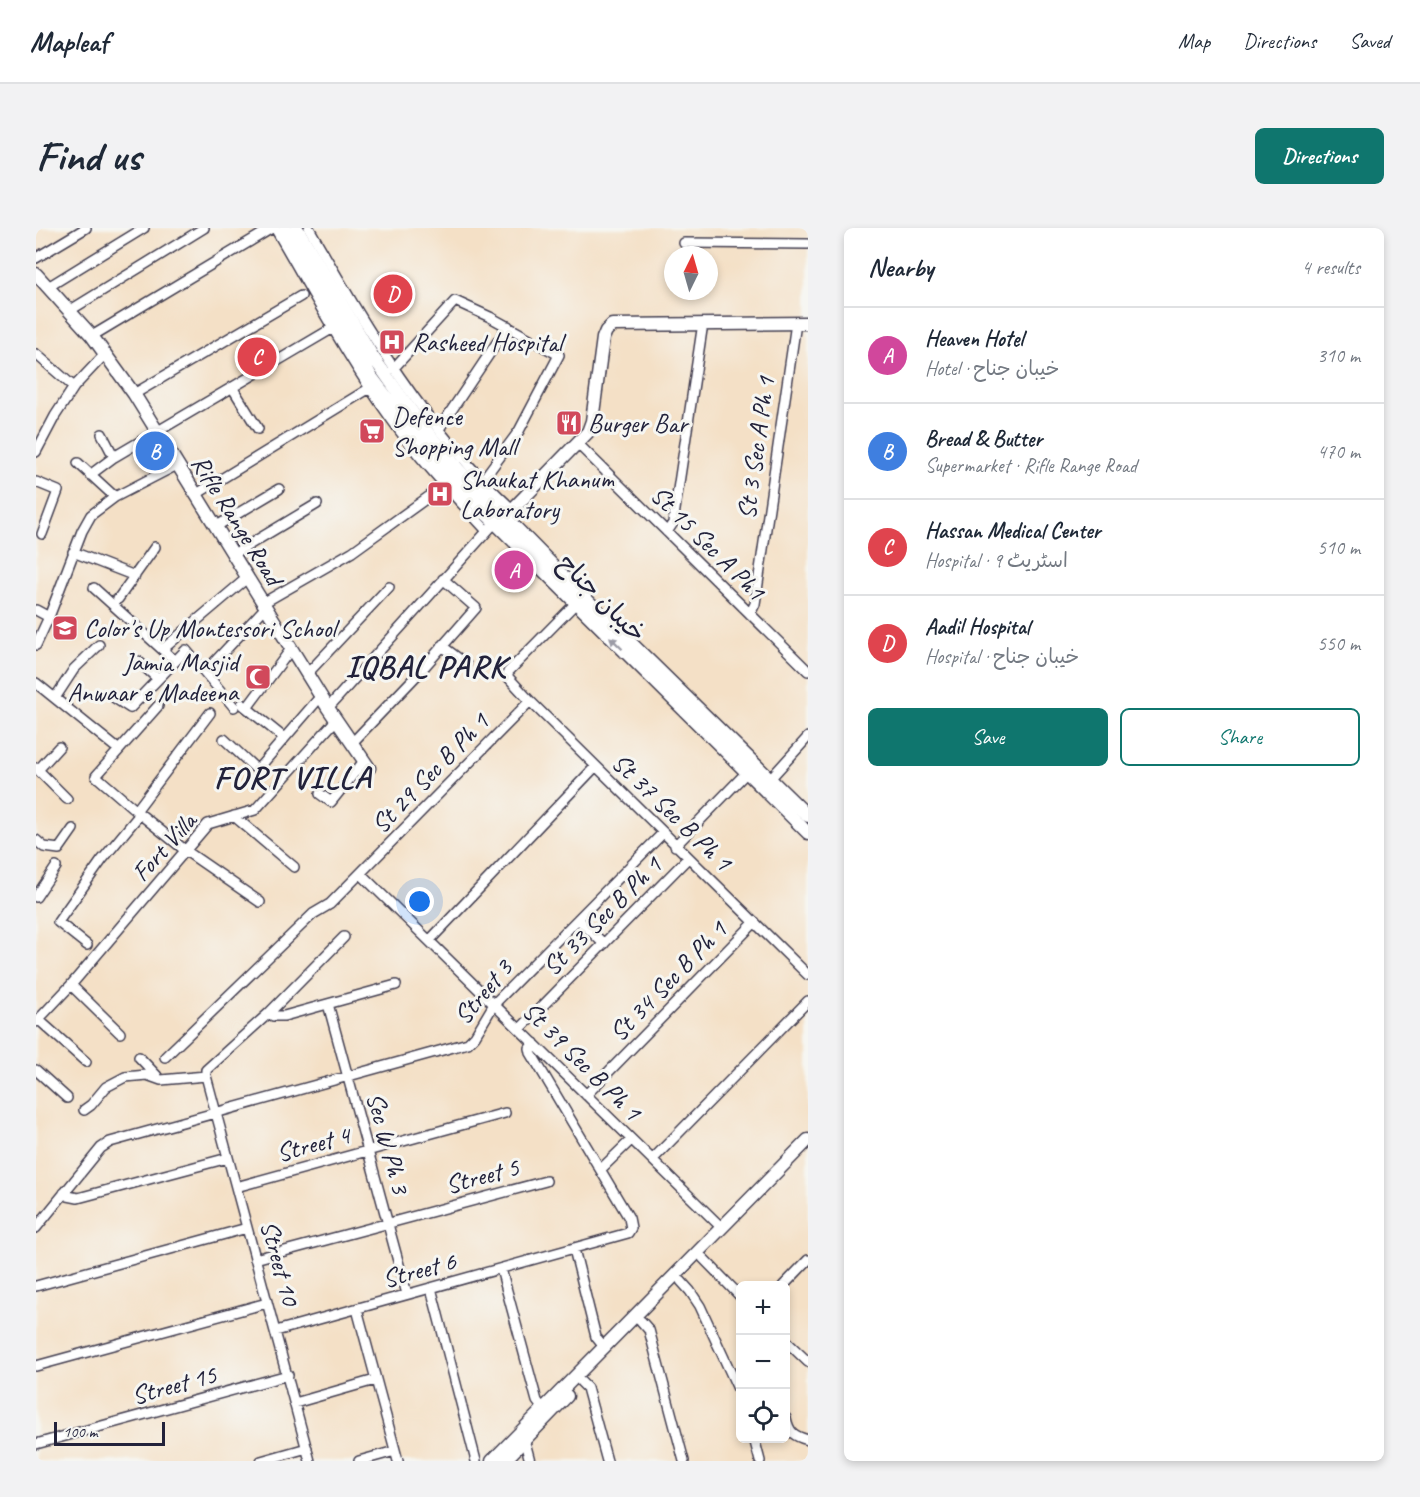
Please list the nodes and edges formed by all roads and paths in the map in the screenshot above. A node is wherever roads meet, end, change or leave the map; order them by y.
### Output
1 (86, 228) edge
2 (144, 228) edge
3 (204, 228) edge
4 (273, 228) edge
5 (285, 228) edge
6 (297, 228) edge
7 (309, 228) edge
8 (684, 243) dead end
9 (808, 244) edge
10 (36, 258) edge
11 (36, 274) edge
12 (48, 287) junction
13 (302, 296) dead end
14 (69, 310) junction
15 (703, 323) junction
16 (802, 323) edge
17 (508, 326) junction
18 (333, 328) junction
19 (92, 336) junction
20 (106, 352) junction
21 (39, 356) edge
22 (36, 368) edge
23 (393, 369) junction
24 (74, 387) junction
25 (232, 387) junction
26 (370, 388) junction
27 (134, 393) junction
28 (258, 429) dead end
29 (439, 429) junction
30 (157, 432) junction
31 (102, 434) dead end
32 (578, 444) junction
33 (36, 452) edge
34 (114, 457) junction
35 (78, 463) dead end
36 (177, 465) junction
37 (90, 475) junction
38 (482, 481) junction
39 (36, 482) edge
40 (445, 485) junction
41 (279, 489) dead end
42 (195, 495) junction
43 (115, 497) junction
44 (317, 504) dead end
45 (500, 520) junction
46 (215, 526) junction
47 (667, 532) junction
48 (42, 534) dead end
49 (155, 547) dead end
50 (73, 552) junction
51 (232, 555) junction
52 (135, 576) junction
53 (247, 578) junction
54 (443, 579) junction
55 (389, 587) dead end
56 (94, 588) dead end
57 (118, 599) dead end
58 (575, 604) junction
59 (264, 605) junction
60 (36, 610) edge
61 (750, 614) junction
62 (50, 618) junction
63 (36, 645) edge
64 (99, 645) dead end
65 (442, 646) junction
66 (162, 649) junction
67 (291, 649) junction
68 (138, 661) dead end
69 (175, 661) junction
70 (466, 664) dead end
71 (808, 671) edge
72 (204, 672) junction
73 (307, 674) junction
74 (158, 679) junction
75 (36, 683) edge
76 (110, 694) dead end
77 (321, 696) junction
78 (55, 698) junction
79 (530, 701) junction
80 (158, 706) dead end
81 (241, 706) junction
82 (328, 708) junction
83 (210, 713) dead end
84 (336, 720) junction
85 (808, 737) edge
86 (284, 738) junction
87 (224, 739) dead end
88 (352, 743) junction
89 (59, 747) dead end
90 (119, 750) junction
91 (367, 764) joint
92 (596, 766) junction
93 (37, 769) edge
94 (747, 772) junction
95 (769, 780) junction
96 (320, 794) dead end
97 (67, 799) dead end
98 (255, 810) junction
99 (138, 813) junction
100 (234, 816) junction
101 (802, 816) edge
102 (73, 829) dead end
103 (252, 832) junction
104 (663, 833) junction
105 (808, 833) edge
106 (36, 840) edge
107 (808, 843) edge
108 (675, 846) junction
109 (186, 851) junction
110 (688, 858) junction
111 (56, 867) dead end
112 (294, 867) dead end
113 (361, 874) junction
114 (36, 897) edge
115 (260, 902) dead end
116 (578, 919) junction
117 (755, 922) junction
118 (344, 937) dead end
119 (430, 940) junction
120 (604, 944) junction
121 (87, 945) dead end
122 (808, 975) edge
123 (71, 985) junction
124 (396, 986) dead end
125 (808, 1001) edge
126 (328, 1004) junction
127 (494, 1004) junction
128 (36, 1007) edge
129 (269, 1013) junction
130 (40, 1019) edge
131 (520, 1029) junction
132 (120, 1033) dead end
133 (534, 1042) junction
134 (139, 1057) dead end
135 (165, 1057) dead end
136 (86, 1062) dead end
137 (36, 1070) edge
138 (206, 1076) junction
139 (348, 1077) junction
140 (160, 1080) junction
141 (586, 1095) junction
142 (67, 1098) dead end
143 (84, 1110) dead end
144 (216, 1113) junction
145 (505, 1113) dead end
146 (631, 1140) junction
147 (808, 1140) edge
148 (368, 1151) junction
149 (808, 1152) edge
150 (228, 1158) junction
151 (653, 1159) junction
152 (601, 1168) junction
153 (546, 1181) dead end
154 (236, 1187) junction
155 (64, 1193) junction
156 (387, 1223) junction
157 (36, 1228) edge
158 (247, 1228) junction
159 (722, 1228) junction
160 (574, 1249) junction
161 (703, 1258) junction
162 (255, 1259) junction
163 (808, 1260) edge
164 (501, 1269) junction
165 (681, 1281) junction
166 (788, 1281) edge
167 (36, 1286) edge
168 (431, 1288) junction
169 (736, 1291) edge
170 (407, 1294) junction
171 (267, 1303) junction
172 (357, 1309) junction
173 (641, 1321) junction
174 (276, 1331) junction
175 (790, 1345) edge
176 (605, 1348) junction
177 (808, 1362) edge
178 (36, 1366) edge
179 (288, 1375) junction
180 (375, 1380) junction
181 (581, 1382) junction
182 (739, 1389) edge
183 (295, 1403) junction
184 (543, 1409) junction
185 (790, 1431) edge
186 (808, 1440) edge
187 (522, 1443) junction
188 (755, 1443) edge
189 (36, 1444) edge
190 (307, 1448) junction
191 (395, 1450) junction
192 (261, 1461) edge
193 (310, 1461) edge
194 (359, 1461) edge
195 (398, 1461) edge
196 (476, 1461) edge
197 (492, 1461) edge
198 (504, 1461) edge
199 (530, 1461) edge
200 (607, 1461) edge
201 (684, 1461) edge
202 (760, 1461) edge

1 - 10 street
2 - 12 street
3 - 14 street
4 - 18 street
4 - 19 street
5 - 45 main road, خیبان جناح
6 - 45 main road, خیبان جناح
7 - 23 street
8 - 9 street
11 - 12 main road, Rifle Range Road
12 - 14 main road, Rifle Range Road
13 - 27 street
14 - 19 main road, Rifle Range Road
15 - 16 main road
15 - 32 main road
15 - 47 street
16 - 61 street, St 3 Sec A Ph 1
17 - 23 street
17 - 29 street
17 - 38 street
18 - 25 street
18 - 26 street
19 - 20 main road, Rifle Range Road
20 - 24 street
20 - 27 main road, Rifle Range Road
21 - 22 street
21 - 24 street
23 - 29 street
24 - 33 street
25 - 28 street
25 - 30 street
26 - 40 street
26 - 42 street
27 - 30 main road, Rifle Range Road
29 - 38 street
30 - 34 street
30 - 36 main road, Rifle Range Road
31 - 34 street
32 - 45 main road
32 - 47 street, St 15 Sec A Ph1
34 - 37 street
35 - 37 street
36 - 42 main road, Rifle Range Road
36 - 43 street
37 - 43 street
38 - 45 street
39 - 48 street
40 - 45 street
40 - 59 street
41 - 46 street
42 - 46 main road, Rifle Range Road
43 - 50 street
44 - 51 street
45 - 54 street
45 - 58 main road, خیبان جناح
45 - 95 main road, خیبان جناح
46 - 51 main road, Rifle Range Road
47 - 61 street, St 15 Sec A Ph1
49 - 52 street
50 - 52 street
50 - 62 street
51 - 53 main road, Rifle Range Road
52 - 57 street
53 - 59 main road, Rifle Range Road
53 - 66 street
54 - 65 street
54 - 82 street
55 - 73 street
56 - 66 street
58 - 79 street, St 37 Sec B Ph 1
94 -> 58 main road, خیبان جناح
59 - 67 main road, Rifle Range Road
59 - 72 street
60 - 62 street
61 - 71 street, St 15 Sec A Ph1
62 - 63 street
64 - 78 street
65 - 70 street
65 - 88 street
66 - 69 street
67 - 73 main road, Rifle Range Road
67 - 81 street
68 - 74 street
69 - 72 street
69 - 74 street
72 - 81 street
73 - 77 main road, Rifle Range Road
74 - 76 street
75 - 78 street
77 - 82 main road, Rifle Range Road
77 - 86 street
78 - 90 street
79 - 92 street, St 37 Sec B Ph 1
79 - 113 street, St 29 Sec B Ph 1
80 - 90 street
81 - 86 street
82 - 84 main road, Rifle Range Road
83 - 99 street
84 - 88 main road, Rifle Range Road
84 - 98 street
85 - 95 street
86 - 87 street
88 - 91 main road, Rifle Range Road
89 - 93 street
90 - 99 street
91 - 96 street
92 - 104 street, St 37 Sec B Ph 1
92 - 119 street
93 - 97 street
94 - 101 main road, خیبان جناح
94 - 108 street
95 - 101 main road, خیبان جناح
98 - 100 street, Fort Villa
98 - 103 street
99 - 109 street
99 - 121 street
100 - 103 street
100 - 109 street, Fort Villa
101 - 105 main road, خیبان جناح
101 - 107 main road
102 - 106 street
103 - 112 street
104 - 108 street, St 37 Sec B Ph 1
104 - 116 street, Street 3
108 - 110 street, St 37 Sec B Ph 1
109 - 115 street
109 - 123 street, Fort Villa
110 - 117 street, St 37 Sec B Ph 1
110 - 120 street, St 33 Sec B Ph 1
111 - 114 street
113 - 119 street, St 39 Sec B Ph 1
113 - 135 street, St 29 Sec B Ph 1
116 - 120 street
116 - 127 street, Street 3
117 - 122 street, St 37 Sec B Ph 1
117 - 141 street, St 34 Sec B Ph 1
118 - 129 street
119 - 127 street, St 39 Sec B Ph 1
120 - 131 street, St 33 Sec B Ph 1
123 - 130 street, Fort Villa
123 - 132 street
124 - 126 street
125 - 151 street
126 - 129 street
126 - 139 street, Sec W Ph 3
127 - 131 street, St 39 Sec B Ph 1
127 - 139 street, Street 3
128 - 130 street
129 - 138 street
130 - 136 street
131 - 133 street, St 39 Sec B Ph 1
133 - 141 street, St 39 Sec B Ph 1
133 - 152 street
134 - 140 street
137 - 142 street
138 - 140 street
138 - 144 street, Street 10
139 - 144 street, Street 3
139 - 148 street, Sec W Ph 3
140 - 143 street
141 - 146 street, St 39 Sec B Ph 1
144 - 150 street, Street 10
144 - 155 street, Street 3
145 - 148 street, Street 4
146 - 151 street, St 39 Sec B Ph 1
146 - 152 street
147 - 159 main road
148 - 154 street, Street 4
148 - 156 street, Sec W Ph 3
149 - 161 main road
150 - 154 street, Street 10
150 - 155 street
151 - 159 street, St 39 Sec B Ph 1
152 - 160 street, Street 6
153 - 156 street, Street 5
154 - 158 street, Street 10
155 - 157 street, Street 3
156 - 162 street, Street 5
156 - 170 street, Sec W Ph 3
158 - 162 street, Street 10
158 - 167 street
159 - 176 main road
160 - 164 street, Street 6
160 - 176 street
161 - 165 main road
161 - 169 street
162 - 171 street, Street 10
163 - 166 street
164 - 168 street, Street 6
164 - 184 street
165 - 173 main road
165 - 182 street
168 - 170 street, Street 6
168 - 196 street
170 - 172 street, Street 6
171 - 174 street, Street 10
171 - 178 street
172 - 174 street, Street 6
172 - 180 street
173 - 181 main road
173 - 201 street
174 - 179 street, Street 10
175 - 177 street
176 - 184 main road
179 - 183 street, Street 10
179 - 189 street, Street 15
180 - 183 street
180 - 191 street
181 - 187 main road
181 - 200 street
183 - 190 street, Street 10
184 - 197 main road
185 - 186 street
187 - 198 main road
187 - 199 street
188 - 202 street
190 - 192 street
190 - 193 street, Street 10
191 - 194 street
191 - 195 street

